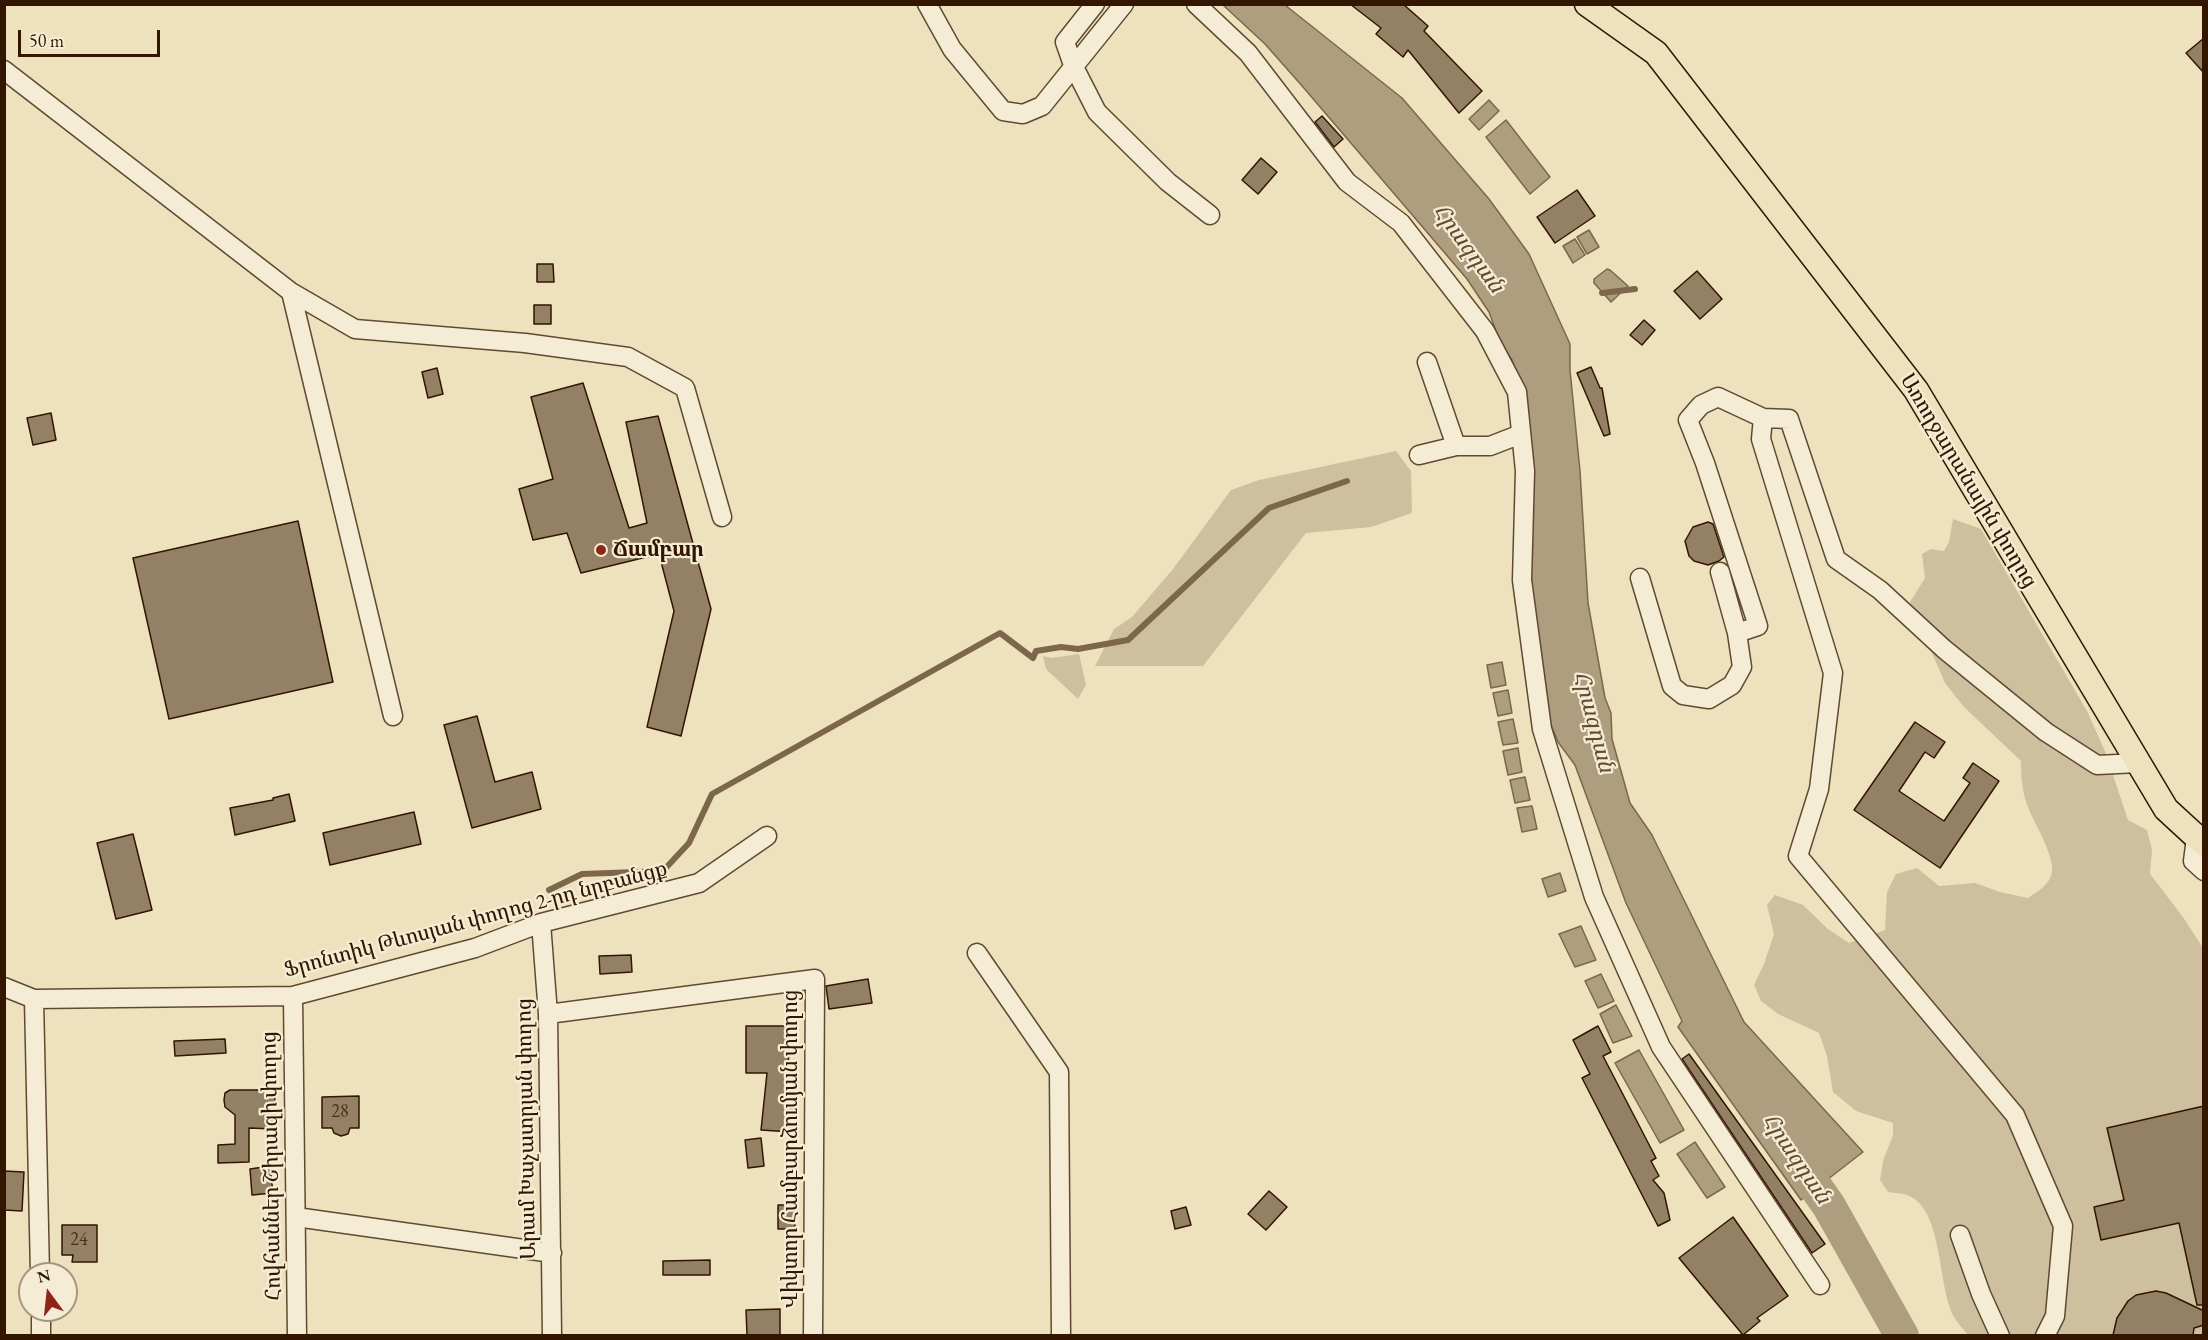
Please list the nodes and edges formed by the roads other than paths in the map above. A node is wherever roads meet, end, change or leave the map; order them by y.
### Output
1 (927, 4) edge
2 (1095, 4) edge
3 (1124, 4) edge
4 (1196, 4) edge
5 (1587, 4) edge
6 (1072, 65) junction
7 (4, 70) edge
8 (1210, 215) dead end
9 (291, 292) junction
10 (1427, 362) dead end
11 (1763, 418) junction
12 (1521, 434) junction
13 (1456, 446) junction
14 (1419, 455) dead end
15 (722, 517) dead end
16 (1720, 572) dead end
17 (1640, 578) dead end
18 (1737, 633) junction
19 (393, 716) dead end
20 (2138, 763) junction
21 (767, 836) dead end
22 (2200, 841) edge
23 (2204, 872) edge
24 (541, 922) junction
25 (977, 953) dead end
26 (4, 987) edge
27 (293, 996) junction
28 (34, 999) junction
29 (548, 1014) junction
30 (296, 1217) junction
31 (1960, 1235) dead end
32 (552, 1253) junction
33 (40, 1262) edge
34 (1820, 1285) dead end
35 (297, 1335) edge
36 (552, 1335) edge
37 (813, 1335) edge
38 (1061, 1335) edge
39 (2000, 1335) edge
40 (2045, 1335) edge

1 - 6 street
2 - 6 street
3 - 6 street
4 - 12 street
5 - 20 main road, Առողջարանային փողոց
6 - 8 street
7 - 9 street
9 - 15 street
9 - 19 street
10 - 13 street
11 - 18 street
11 - 20 street
11 - 40 street
12 - 13 street
12 - 34 street
13 - 14 street
16 - 18 street
17 - 18 street
20 - 22 main road, Առողջարանային փողոց
21 - 24 street, Ֆրոնտիկ Թևոսյան փողոց 2-րդ նրբանցք
22 - 23 street
24 - 27 street, Ֆրոնտիկ Թևոսյան փողոց 2-րդ նրբանցք
24 - 29 street, Արամ Խաչատրյան փողոց
25 - 38 street
26 - 28 street, Ֆրոնտիկ Թևոսյան փողոց 2-րդ նրբանցք
27 - 28 street, Ֆրոնտիկ Թևոսյան փողոց 2-րդ նրբանցք
27 - 30 street, Հովհաններ Շիրազի փողոց
28 - 33 street
29 - 32 street, Արամ Խաչատրյան փողոց
29 - 37 street, Վիկտոր Համբարձումյան փողոց
30 - 32 street
30 - 35 street, Հովհաններ Շիրազի փողոց
31 - 39 street
32 - 36 street, Արամ Խաչատրյան փողոց

